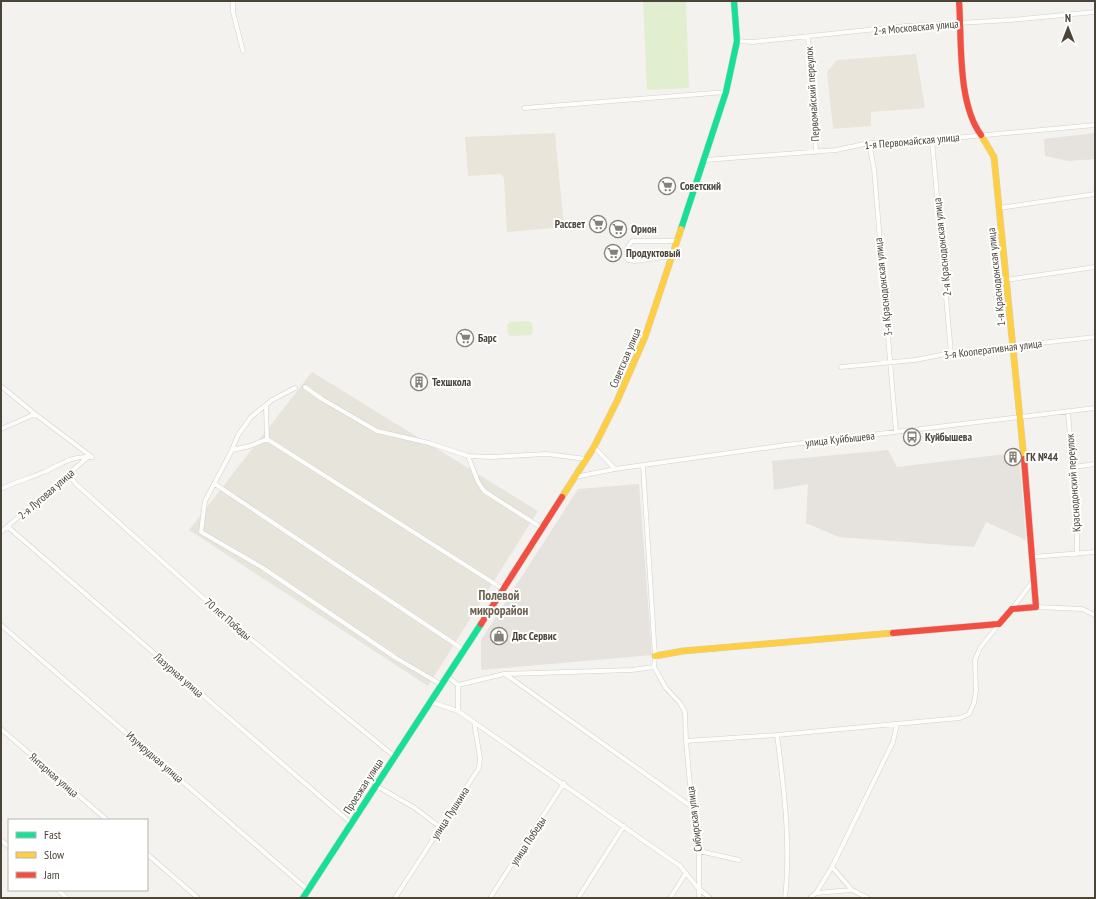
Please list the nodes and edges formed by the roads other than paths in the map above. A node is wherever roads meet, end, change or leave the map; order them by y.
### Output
1 (233, 1) edge
2 (734, 1) edge
3 (959, 1) edge
4 (1095, 12) edge
5 (961, 23) junction
6 (808, 37) junction
7 (737, 41) junction
8 (243, 51) dead end
9 (726, 92) junction
10 (524, 108) dead end
11 (1095, 125) edge
12 (980, 134) junction
13 (932, 140) junction
14 (869, 143) junction
15 (816, 152) junction
16 (704, 160) junction
17 (1095, 194) edge
18 (998, 208) junction
19 (677, 241) junction
20 (672, 256) junction
21 (1095, 267) edge
22 (1006, 280) junction
23 (1095, 337) edge
24 (1013, 346) junction
25 (951, 353) junction
26 (891, 363) junction
27 (841, 367) dead end
28 (1, 386) edge
29 (305, 387) dead end
30 (295, 388) dead end
31 (266, 406) junction
32 (1095, 408) edge
33 (1068, 412) junction
34 (35, 414) junction
35 (1021, 416) junction
36 (1, 429) edge
37 (896, 432) junction
38 (267, 439) junction
39 (594, 447) junction
40 (232, 450) junction
41 (468, 456) junction
42 (90, 457) junction
43 (586, 459) junction
44 (1095, 464) edge
45 (643, 466) junction
46 (1073, 467) junction
47 (616, 469) junction
48 (69, 475) junction
49 (575, 476) junction
50 (215, 484) junction
51 (1, 488) edge
52 (8, 527) junction
53 (542, 528) junction
54 (1, 532) edge
55 (1095, 552) edge
56 (1077, 554) junction
57 (1031, 557) junction
58 (1033, 581) junction
59 (503, 589) junction
60 (1036, 607) junction
61 (1012, 609) junction
62 (1095, 615) edge
63 (999, 624) junction
64 (1, 625) edge
65 (464, 650) junction
66 (655, 656) junction
67 (654, 667) junction
68 (504, 674) junction
69 (447, 676) junction
70 (458, 685) junction
71 (442, 686) junction
72 (431, 702) junction
73 (458, 711) junction
74 (474, 722) junction
75 (897, 724) junction
76 (1, 729) edge
77 (777, 735) junction
78 (686, 741) junction
79 (394, 756) junction
80 (564, 784) junction
81 (375, 786) junction
82 (692, 807) junction
83 (106, 819) edge
84 (351, 823) junction
85 (624, 826) junction
86 (441, 828) junction
87 (699, 851) junction
88 (148, 855) edge
89 (739, 860) dead end
90 (832, 867) junction
91 (686, 873) junction
92 (698, 888) junction
93 (308, 890) junction
94 (852, 890) junction
95 (59, 891) edge
96 (816, 893) junction
97 (67, 898) edge
98 (198, 898) edge
99 (303, 898) edge
100 (395, 898) edge
101 (490, 898) edge
102 (578, 898) edge
103 (670, 898) edge
104 (699, 898) edge
105 (710, 898) edge
106 (784, 898) edge
107 (810, 898) edge
108 (868, 898) edge

1 - 8 street
2 - 7 street, Советская улица
3 - 5 street, 1-я Краснодонская улица
4 - 5 street, 2-я Московская улица
5 - 6 street, 2-я Московская улица
5 - 12 street, 1-я Краснодонская улица
6 - 7 street, 2-я Московская улица
6 - 15 street, Первомайский переулок
7 - 9 street, Советская улица
9 - 10 street
9 - 16 street, Советская улица
11 - 12 street, 1-я Первомайская улица
12 - 13 street, 1-я Первомайская улица
12 - 18 street, 1-я Краснодонская улица
13 - 14 street, 1-я Первомайская улица
13 - 25 street, 2-я Краснодонская улица
14 - 15 street, 1-я Первомайская улица
14 - 26 street, 3-я Краснодонская улица
15 - 16 street, 1-я Первомайская улица
16 - 19 street, Советская улица
17 - 18 street
18 - 22 street, 1-я Краснодонская улица
19 - 20 street, Советская улица
19 - 20 street
20 - 39 street, Советская улица
21 - 22 street
22 - 24 street, 1-я Краснодонская улица
23 - 24 street, 3-я Кооперативная улица
24 - 25 street, 3-я Кооперативная улица
24 - 35 street, 1-я Краснодонская улица
25 - 26 street, 3-я Кооперативная улица
26 - 27 street, 3-я Кооперативная улица
26 - 37 street, 3-я Краснодонская улица
28 - 34 street
29 - 41 street
30 - 31 street
31 - 38 street
31 - 40 street
32 - 33 street, улица Куйбышева
33 - 35 street, улица Куйбышева
33 - 46 street, Краснодонский переулок
34 - 36 street
34 - 42 street
35 - 37 street, улица Куйбышева
35 - 57 street, 1-я Краснодонская улица
37 - 45 street, улица Куйбышева
38 - 40 street
38 - 59 street
39 - 43 street, Советская улица
39 - 47 street
40 - 50 street
41 - 43 street
41 - 53 street
42 - 48 street, 2-я Луговая улица
42 - 51 street
43 - 49 street, Советская улица
44 - 46 street
45 - 47 street, улица Куйбышева
45 - 66 street
46 - 56 street, Краснодонский переулок
47 - 49 street, улица Куйбышева
48 - 52 street, 2-я Луговая улица
48 - 79 street, 70 лет Победы
49 - 53 street, Советская улица
50 - 65 street
50 - 71 street
52 - 54 street, 2-я Луговая улица
52 - 84 street, Лазурная улица
53 - 59 street, Советская улица
55 - 56 street
56 - 57 street
57 - 58 street, 1-я Краснодонская улица
58 - 60 street, 1-я Краснодонская улица
58 - 61 street
59 - 65 street, Советская улица
60 - 61 street
60 - 62 street
61 - 63 street
63 - 66 street
63 - 75 street
64 - 93 street, Изумрудная улица
65 - 69 street, Советская улица
66 - 67 street
67 - 68 street
67 - 78 street, Сибирская улица
68 - 70 street
68 - 82 street
69 - 70 street
69 - 71 street, Советская улица
70 - 73 street
71 - 72 street, Проезжая улица
72 - 73 street
72 - 79 street, Проезжая улица
73 - 74 street
74 - 80 street
74 - 86 street, улица Пушкина
75 - 77 street
75 - 90 street
76 - 83 street, Янтарная улица
77 - 78 street
77 - 106 street
78 - 82 street, Сибирская улица
79 - 81 street, Проезжая улица
80 - 85 street
80 - 101 street, улица Победы
81 - 84 street, Проезжая улица
81 - 86 street
82 - 87 street, Сибирская улица
84 - 93 street, Проезжая улица
85 - 91 street
85 - 102 street
86 - 100 street, улица Пушкина
87 - 89 street
87 - 92 street, Сибирская улица
88 - 98 street
90 - 94 street
90 - 96 street
91 - 92 street
91 - 103 street
92 - 104 street, Сибирская улица
92 - 105 street
93 - 99 street, Проезжая улица
94 - 96 street
94 - 108 street
95 - 97 street
96 - 107 street

